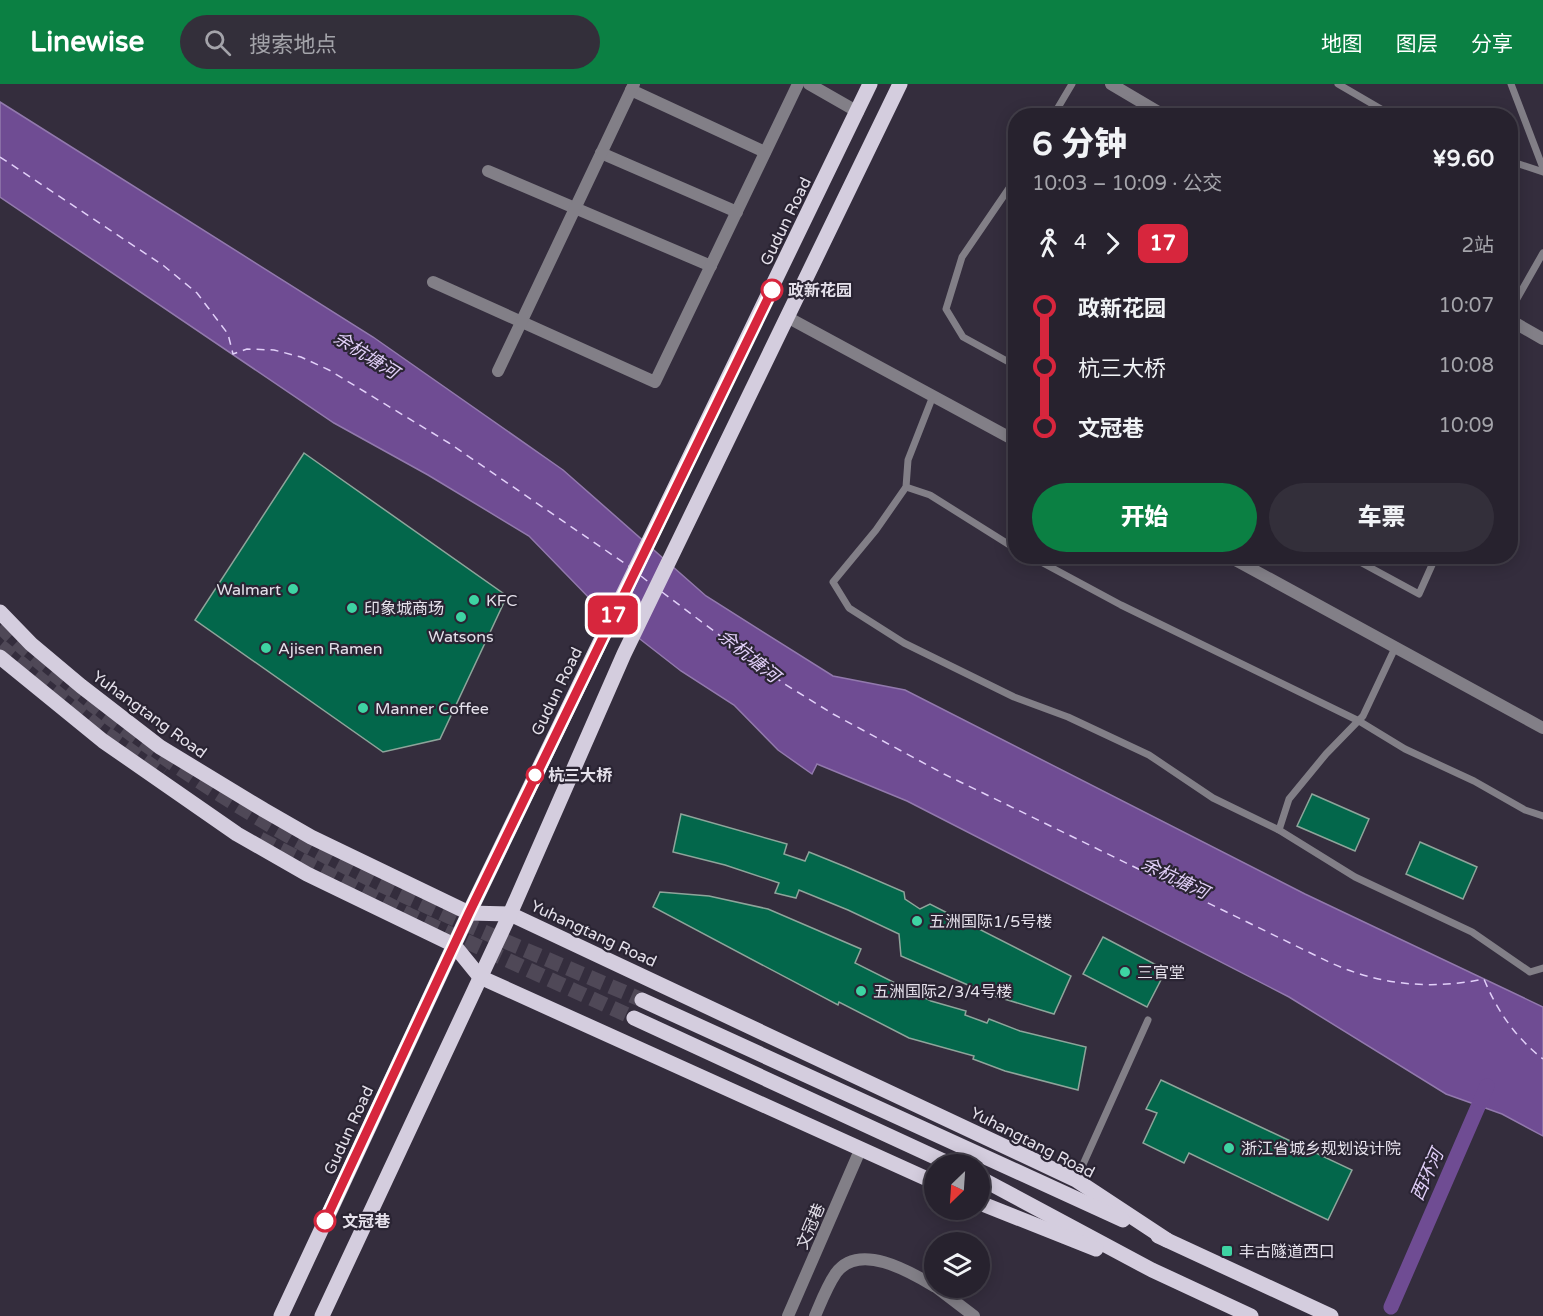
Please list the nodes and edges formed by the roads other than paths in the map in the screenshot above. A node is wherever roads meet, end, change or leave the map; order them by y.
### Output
1 (798, 84) edge
2 (809, 84) edge
3 (870, 84) edge
4 (900, 84) edge
5 (1072, 84) edge
6 (1112, 84) edge
7 (1338, 84) edge
8 (1511, 84) edge
9 (632, 87) edge
10 (1058, 108) edge
11 (1152, 108) edge
12 (1379, 108) edge
13 (858, 112) junction
14 (765, 152) junction
15 (601, 153) junction
16 (1518, 163) edge
17 (1543, 170) edge
18 (488, 171) dead end
19 (1008, 190) edge
20 (575, 208) junction
21 (737, 212) junction
22 (1543, 253) edge
23 (711, 266) junction
24 (432, 282) dead end
25 (1518, 297) edge
26 (787, 317) junction
27 (521, 322) junction
28 (1518, 325) edge
29 (1543, 339) edge
30 (1008, 362) edge
31 (498, 371) dead end
32 (933, 396) junction
33 (1008, 437) edge
34 (906, 487) junction
35 (1008, 544) edge
36 (1045, 564) edge
37 (1242, 564) edge
38 (1364, 564) edge
39 (1432, 564) edge
40 (0, 612) edge
41 (1395, 648) junction
42 (0, 657) edge
43 (1359, 721) junction
44 (1542, 724) edge
45 (1543, 816) edge
46 (1279, 830) junction
47 (469, 913) junction
48 (510, 914) junction
49 (454, 945) junction
50 (1543, 968) edge
51 (480, 977) junction
52 (642, 1000) tunnel mouth
53 (634, 1018) tunnel mouth
54 (1148, 1020) dead end
55 (861, 1148) junction
56 (928, 1154) edge
57 (924, 1177) edge
58 (1076, 1180) junction
59 (990, 1183) edge
60 (990, 1207) edge
61 (1167, 1240) junction
62 (1152, 1270) junction
63 (924, 1280) edge
64 (951, 1298) edge
65 (281, 1316) edge
66 (322, 1316) edge
67 (788, 1316) edge
68 (815, 1316) edge
69 (974, 1316) edge
70 (1251, 1316) edge
71 (1331, 1316) edge

1 - 14 street
2 - 13 street
3 - 13 main road, Gudun Road
4 - 26 main road
5 - 10 lane
6 - 11 street
7 - 12 lane
8 - 17 lane
9 - 14 street
9 - 15 street
13 - 47 main road, Gudun Road
14 - 21 street
15 - 20 street
15 - 21 street
16 - 17 lane
18 - 20 street
19 - 30 lane
20 - 23 street
20 - 27 street
21 - 23 street
22 - 25 lane
23 - 27 street
24 - 27 street
26 - 32 street
26 - 48 main road
27 - 31 street
28 - 29 street
32 - 33 street
32 - 34 lane
34 - 35 lane
34 - 46 lane
36 - 43 lane
37 - 41 street
38 - 39 lane
40 - 47 main road, Yuhangtang Road
41 - 43 lane
41 - 44 street
42 - 49 main road
43 - 45 lane
43 - 46 lane
46 - 50 lane
47 - 48 main road, Yuhangtang Road
47 - 49 main road, Gudun Road
48 - 51 main road
48 - 58 main road, Yuhangtang Road
49 - 51 main road
49 - 65 main road, Gudun Road
51 - 55 main road
51 - 66 main road
52 - 61 main road, Yuhangtang Road
53 - 56 main road
54 - 58 lane
55 - 57 main road
55 - 67 street, 文冠巷
58 - 61 main road, Yuhangtang Road
59 - 62 main road
60 - 62 main road
61 - 71 main road, Yuhangtang Road
62 - 70 main road
63 - 68 street
64 - 69 street

